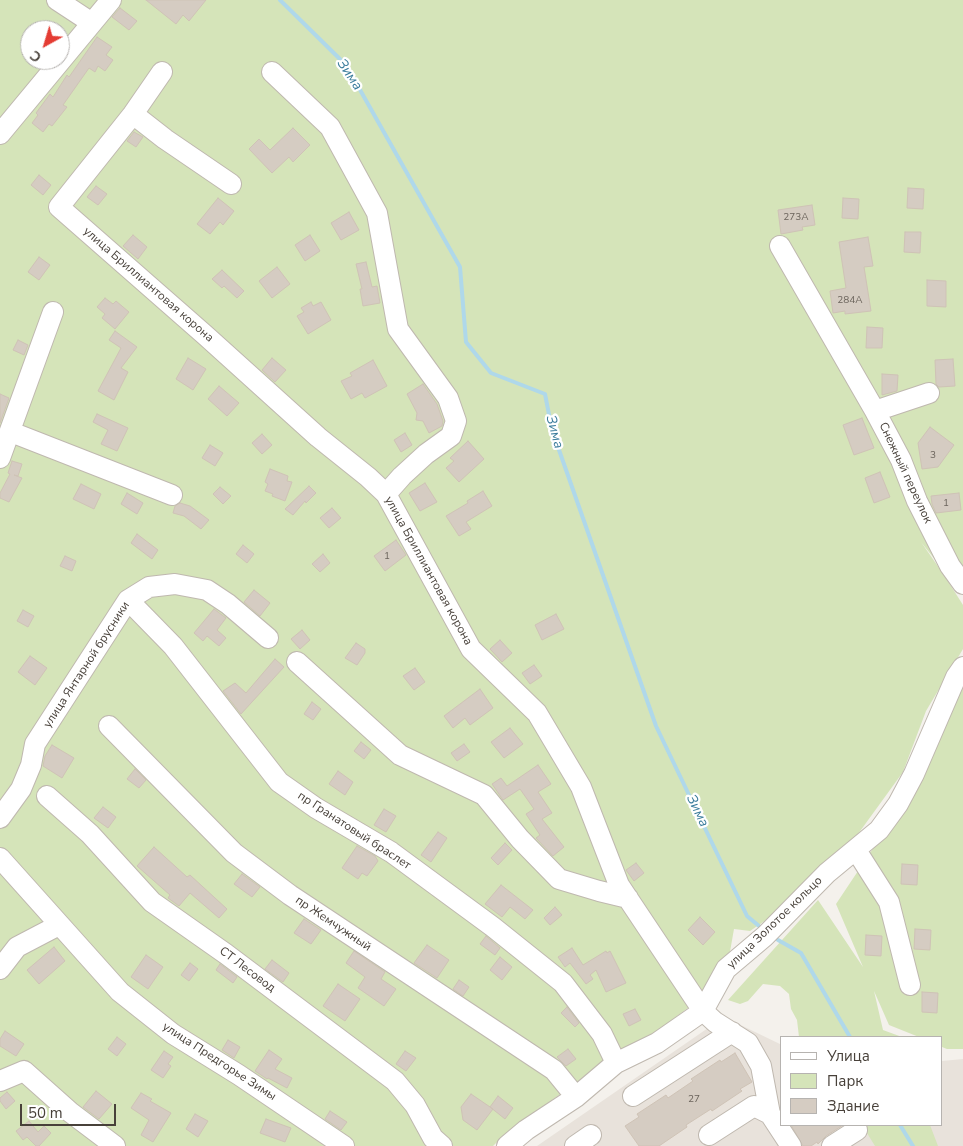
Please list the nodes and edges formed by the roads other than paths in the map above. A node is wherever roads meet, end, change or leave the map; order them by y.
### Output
1 (57, 0) edge
2 (111, 0) edge
3 (92, 23) junction
4 (162, 72) dead end
5 (272, 72) dead end
6 (133, 114) junction
7 (0, 134) edge
8 (231, 184) dead end
9 (780, 246) dead end
10 (53, 312) dead end
11 (929, 393) dead end
12 (875, 411) junction
13 (11, 432) junction
14 (0, 458) edge
15 (386, 494) junction
16 (172, 495) dead end
17 (963, 584) edge
18 (128, 600) junction
19 (268, 638) dead end
20 (297, 662) dead end
21 (963, 667) edge
22 (109, 726) dead end
23 (47, 796) dead end
24 (0, 818) edge
25 (856, 850) junction
26 (0, 858) edge
27 (628, 898) junction
28 (59, 925) junction
29 (0, 969) edge
30 (910, 985) dead end
31 (703, 1011) junction
32 (732, 1032) junction
33 (616, 1064) junction
34 (0, 1081) edge
35 (633, 1096) dead end
36 (576, 1097) junction
37 (770, 1114) junction
38 (857, 1130) dead end
39 (709, 1135) dead end
40 (115, 1146) edge
41 (344, 1146) edge
42 (442, 1146) edge
43 (507, 1146) edge
44 (791, 1146) edge
45 (832, 1146) edge

1 - 3 street
2 - 3 street
3 - 7 street
4 - 6 street
5 - 15 street
6 - 8 street
6 - 15 street, улица Бриллиантовая корона
9 - 12 street
10 - 13 street
11 - 12 street, Снежный переулок
12 - 17 street, Снежный переулок
13 - 14 street
13 - 16 street
15 - 27 street, улица Бриллиантовая корона
18 - 19 street, улица Янтарной брусники
18 - 24 street, улица Янтарной брусники
18 - 33 street, пр Гранатовый браслет
20 - 27 street
21 - 25 street, улица Золотое кольцо
22 - 36 street, пр Жемчужный
23 - 42 street, СТ Лесовод
25 - 30 street
25 - 31 street, улица Золотое кольцо
26 - 28 street, улица Предгорье Зимы
27 - 31 street, улица Бриллиантовая корона
28 - 29 street
28 - 41 street, улица Предгорье Зимы
31 - 32 street, улица Бриллиантовая корона
31 - 33 street, улица Золотое кольцо
32 - 35 street
32 - 37 street, улица Бриллиантовая корона
33 - 36 street, улица Золотое кольцо
34 - 40 street
36 - 43 street, улица Золотое кольцо
37 - 39 street
37 - 44 street
38 - 45 street

